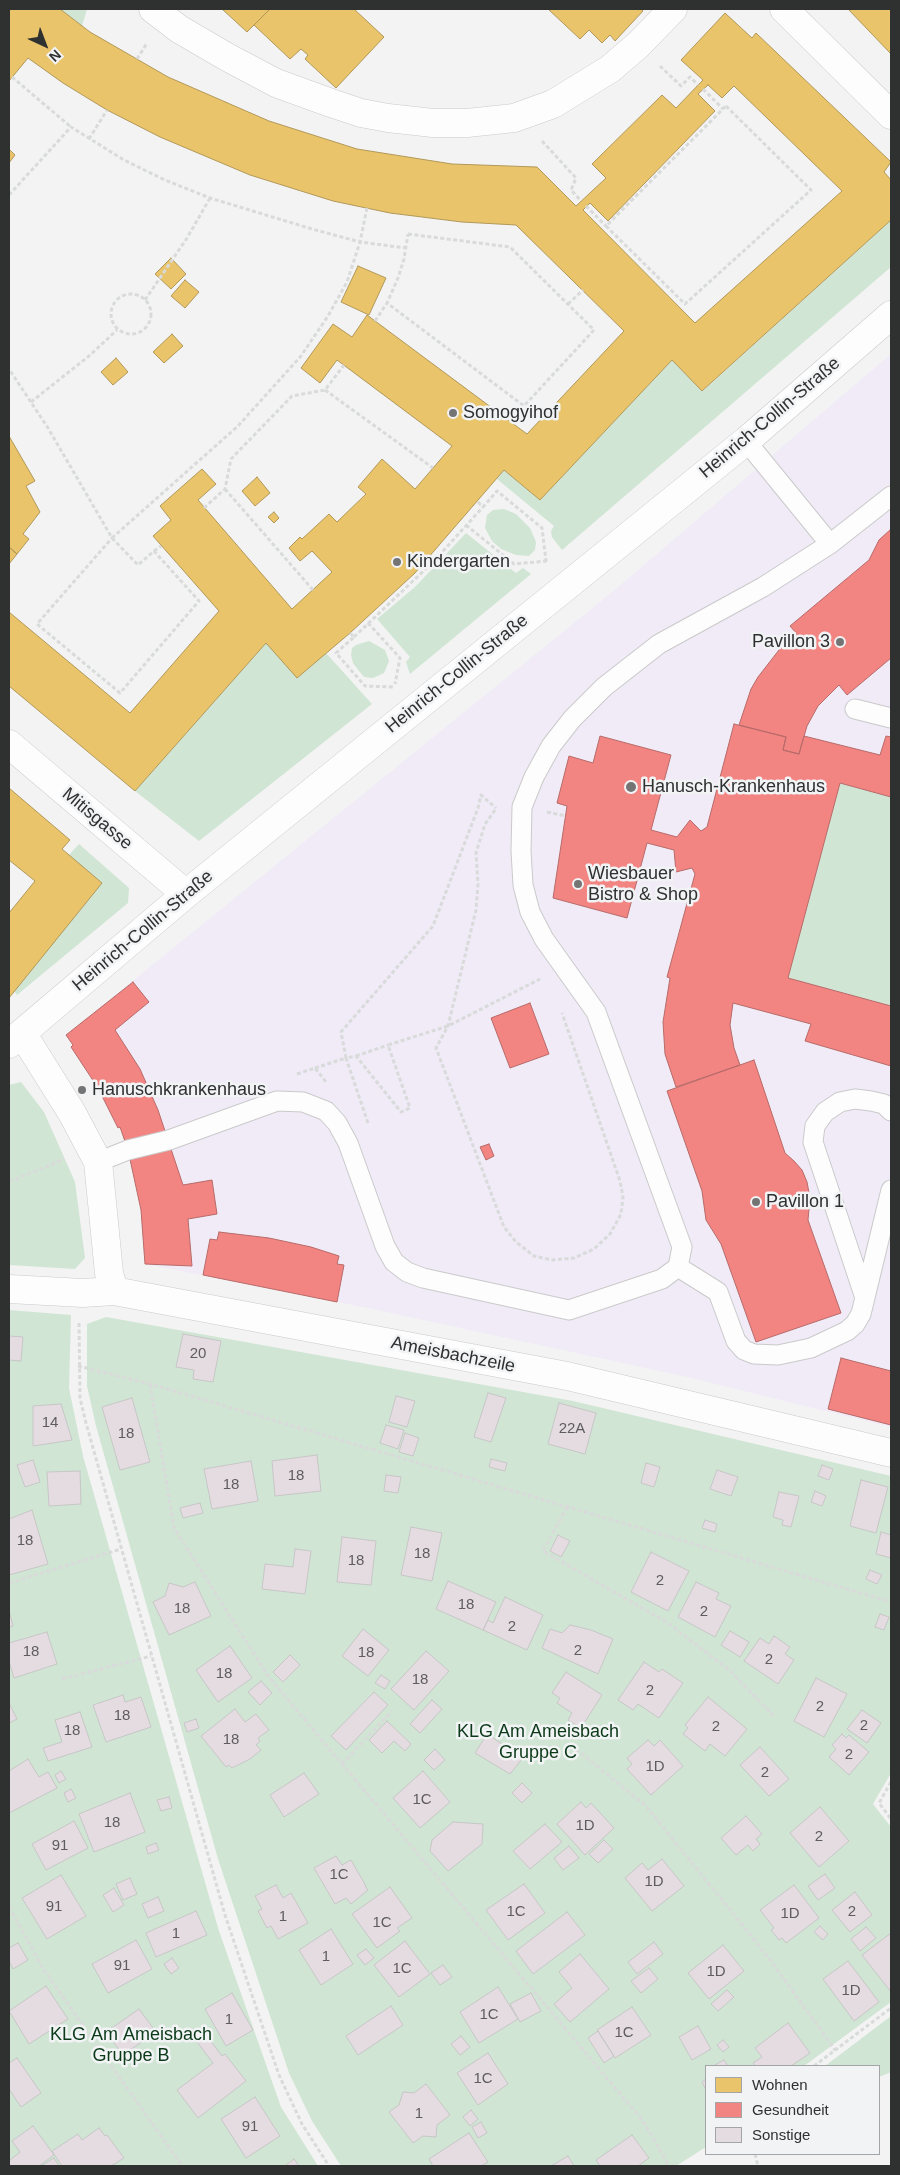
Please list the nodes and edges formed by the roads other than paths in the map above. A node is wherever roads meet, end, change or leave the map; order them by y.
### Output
1 (153, 9) edge
2 (674, 9) edge
3 (784, 9) edge
4 (891, 115) edge
5 (891, 315) edge
6 (746, 441) junction
7 (891, 496) edge
8 (830, 544) junction
9 (855, 710) dead end
10 (891, 718) edge
11 (9, 744) edge
12 (186, 894) junction
13 (15, 1039) edge
14 (891, 1111) edge
15 (98, 1162) junction
16 (891, 1190) edge
17 (678, 1267) junction
18 (9, 1289) edge
19 (114, 1291) junction
20 (864, 1295) junction
21 (891, 1453) edge

1 - 2 street
3 - 4 street
5 - 6 street, Heinrich-Collin-Straße
6 - 8 lane
6 - 12 street, Heinrich-Collin-Straße
7 - 8 lane
8 - 17 lane
9 - 10 lane
11 - 12 street, Mitisgasse
12 - 13 street, Heinrich-Collin-Straße
13 - 15 street, Heinrich-Collin-Straße
14 - 20 lane
15 - 17 lane
15 - 19 street, Heinrich-Collin-Straße
16 - 20 lane
17 - 20 lane
18 - 19 street, Ameisbachzeile
19 - 21 street, Ameisbachzeile

